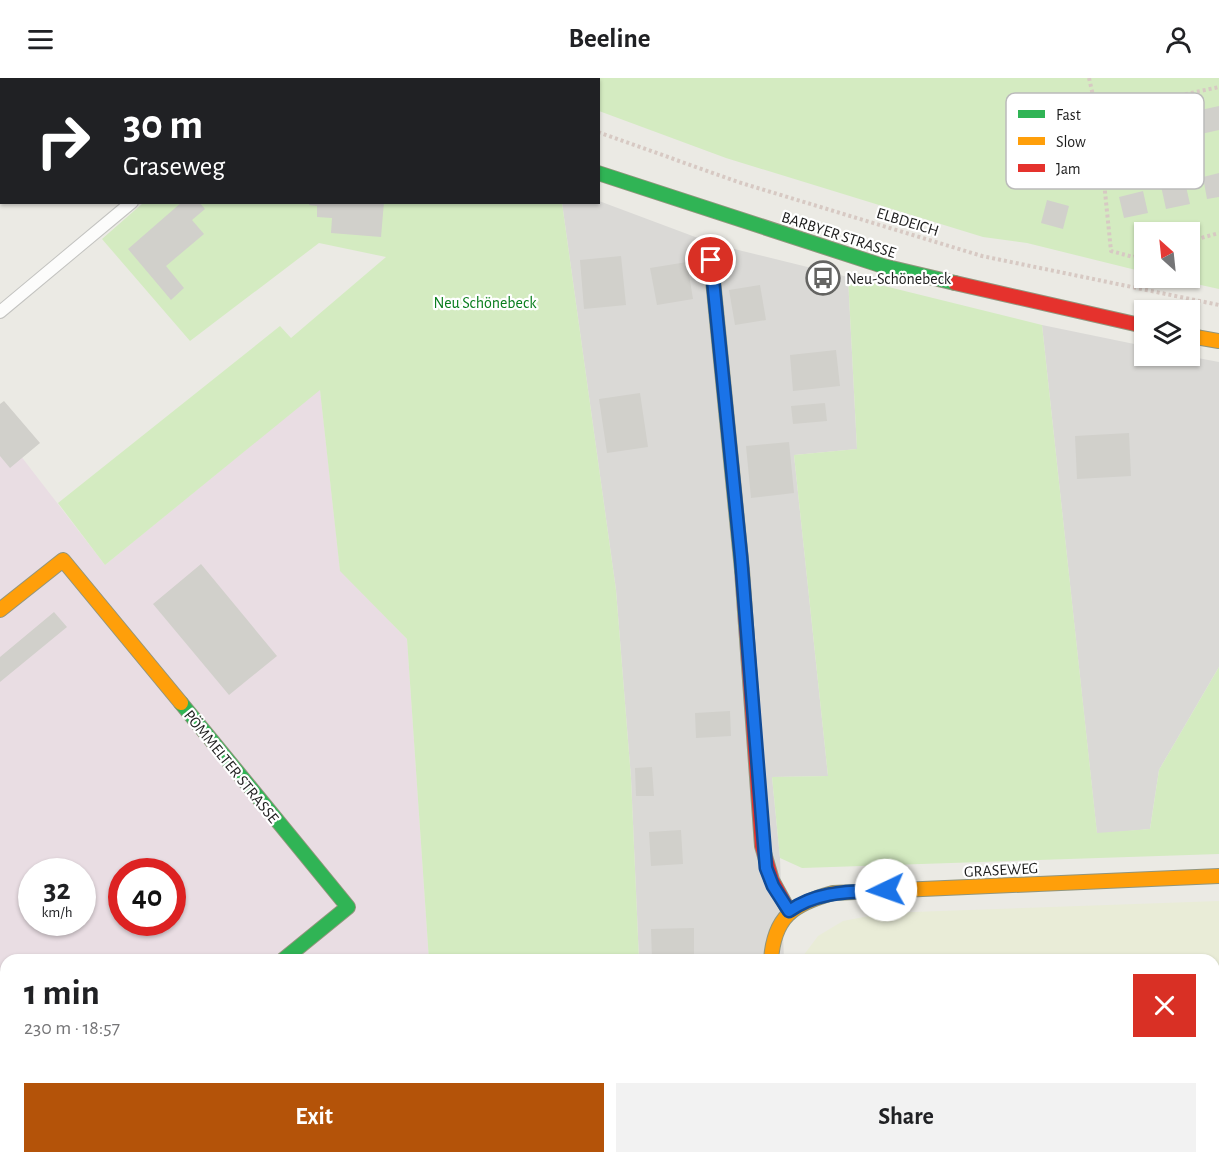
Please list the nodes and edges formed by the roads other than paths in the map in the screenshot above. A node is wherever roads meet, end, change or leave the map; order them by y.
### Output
1 (600, 174) edge
2 (130, 204) edge
3 (711, 260) dead end
4 (0, 312) edge
5 (1134, 324) edge
6 (1200, 338) edge
7 (1219, 341) edge
8 (0, 610) edge
9 (1219, 876) edge
10 (789, 911) junction
11 (290, 954) edge
12 (771, 954) edge

1 - 5 street, BARBYER STRASSE
2 - 4 lane
3 - 10 street
6 - 7 street
8 - 11 street, PÖMMELTER STRASSE
9 - 10 street, GRASEWEG
10 - 12 street, GRASEWEG

